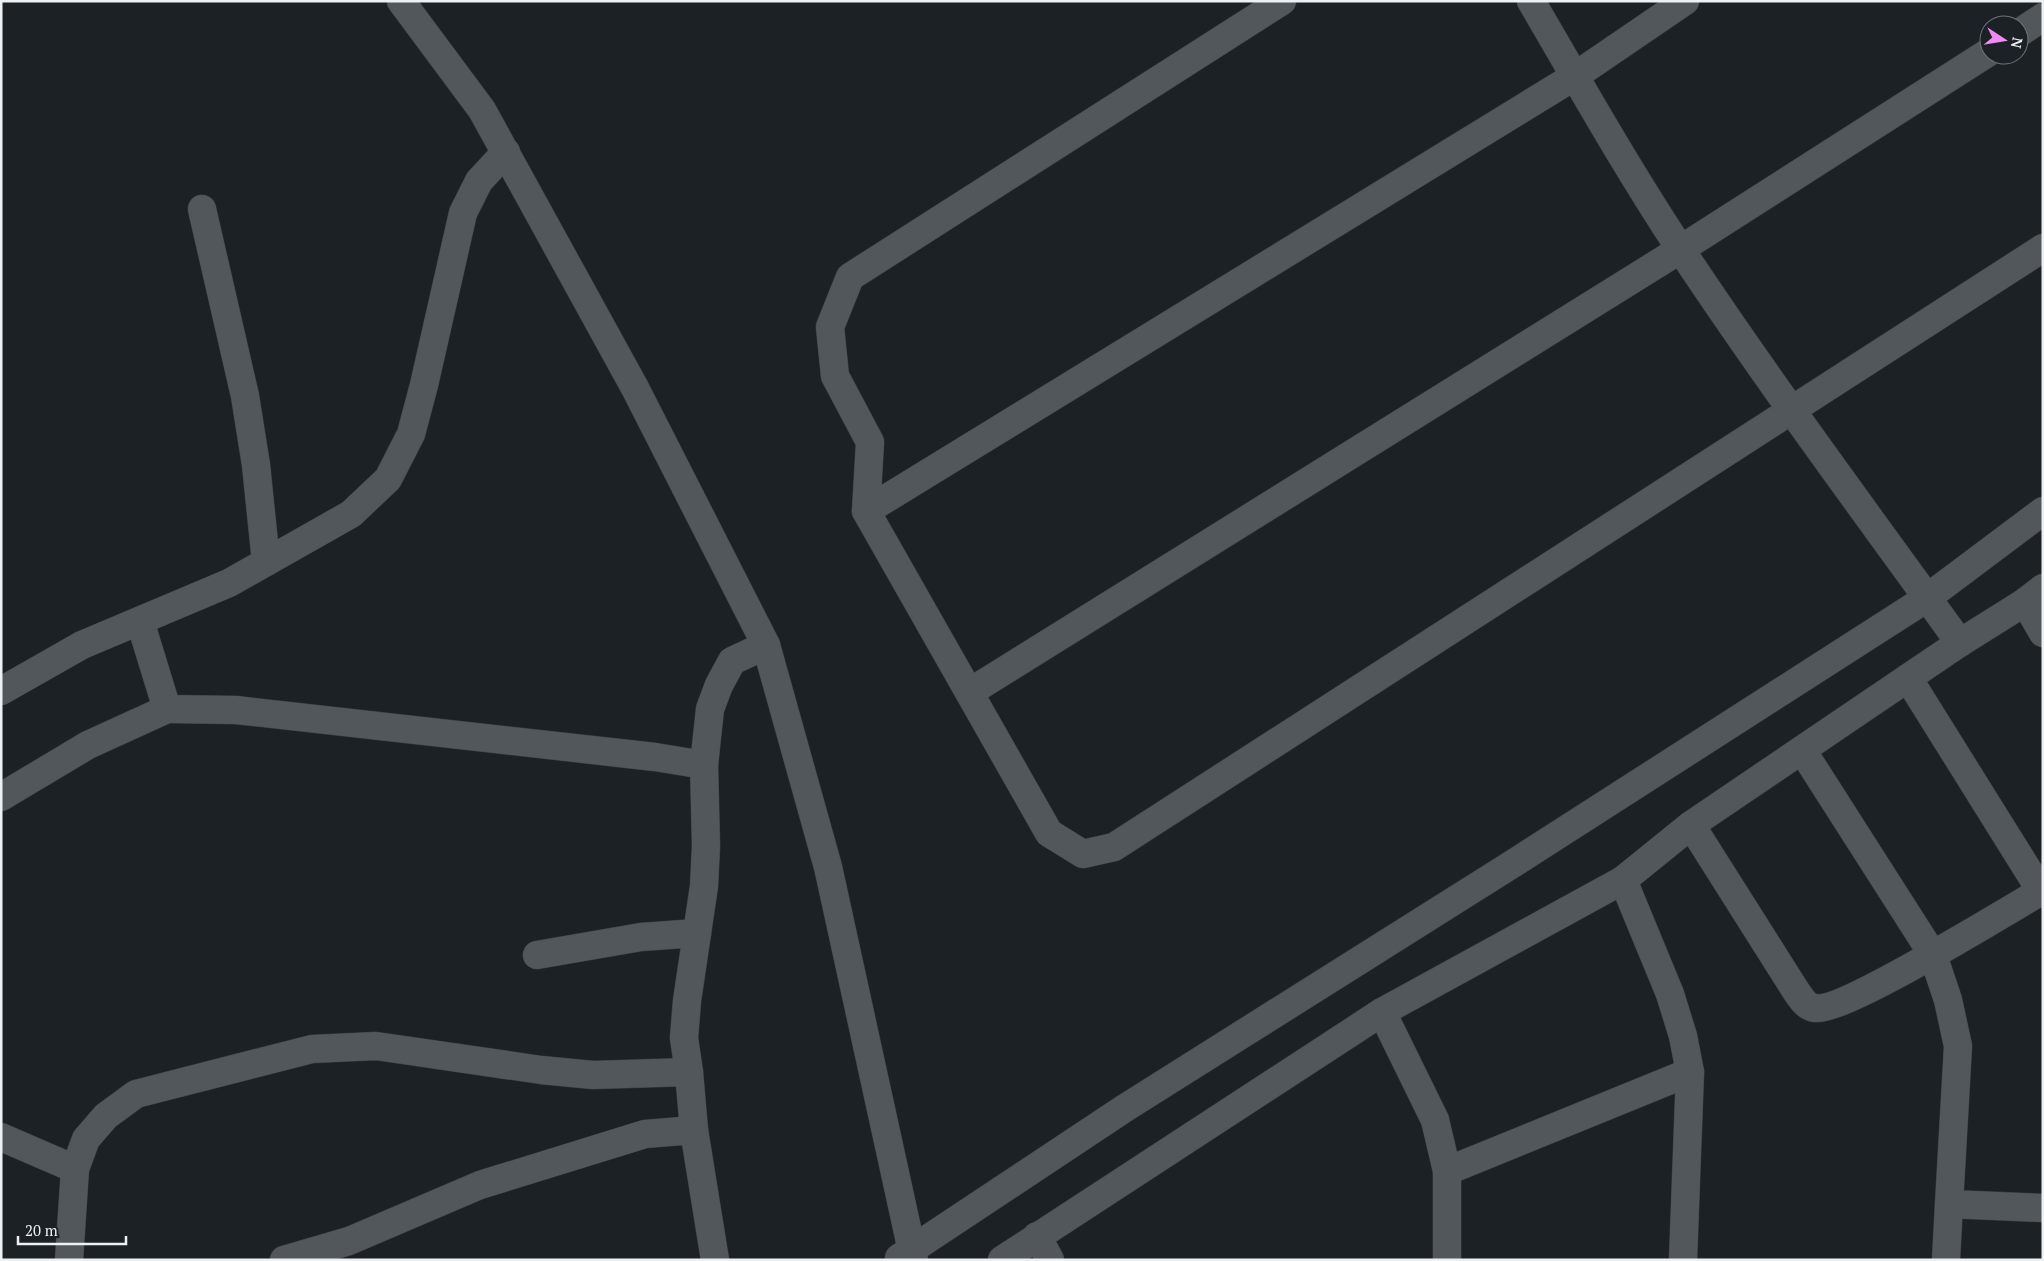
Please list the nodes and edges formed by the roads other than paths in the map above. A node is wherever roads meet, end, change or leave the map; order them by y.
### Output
1 (1282, 1) edge
2 (1531, 1) edge
3 (1684, 1) edge
4 (409, 11) edge
5 (2043, 17) edge
6 (2029, 26) edge
7 (1979, 58) edge
8 (1575, 76) junction
9 (506, 152) junction
10 (202, 209) dead end
11 (2043, 248) edge
12 (1680, 249) junction
13 (1790, 410) junction
14 (866, 511) junction
15 (2043, 511) edge
16 (266, 562) junction
17 (2034, 595) edge
18 (1927, 598) junction
19 (140, 621) junction
20 (2043, 634) edge
21 (1960, 643) junction
22 (766, 645) junction
23 (1908, 678) junction
24 (1, 691) edge
25 (970, 692) junction
26 (167, 709) junction
27 (1802, 750) junction
28 (704, 765) junction
29 (1, 797) edge
30 (1691, 825) junction
31 (1623, 880) junction
32 (2042, 890) edge
33 (698, 934) junction
34 (538, 955) dead end
35 (1932, 955) junction
36 (1382, 1012) junction
37 (689, 1072) junction
38 (1690, 1072) junction
39 (694, 1130) junction
40 (1, 1137) edge
41 (75, 1169) junction
42 (1447, 1171) junction
43 (1949, 1204) junction
44 (2043, 1208) edge
45 (1044, 1248) edge
46 (908, 1256) edge
47 (69, 1260) edge
48 (284, 1260) edge
49 (715, 1260) edge
50 (1002, 1260) edge
51 (1447, 1260) edge
52 (1683, 1260) edge
53 (1946, 1260) edge

1 - 14 street
2 - 8 street
3 - 8 street
4 - 9 street
5 - 6 street
7 - 12 street
8 - 12 street
8 - 14 street
9 - 16 street
9 - 22 street
10 - 16 street
11 - 13 street
12 - 13 street
12 - 25 street
13 - 18 street
13 - 25 street
14 - 25 street
15 - 18 street
16 - 19 street
17 - 20 street
17 - 21 street
18 - 21 street
18 - 46 street
19 - 24 street
19 - 26 street
21 - 23 street
22 - 28 street
22 - 46 street
23 - 27 street
23 - 32 street
26 - 28 street
26 - 29 street
27 - 30 street
27 - 35 street
28 - 33 street
30 - 31 street
30 - 35 street
31 - 36 street
31 - 38 street
32 - 35 street
33 - 34 street
33 - 37 street
35 - 43 street
36 - 42 street
36 - 45 street
37 - 39 street
37 - 41 street
38 - 42 street
38 - 52 street
39 - 48 street
39 - 49 street
40 - 41 street
41 - 47 street
42 - 51 street
43 - 44 street
43 - 53 street
45 - 50 street

